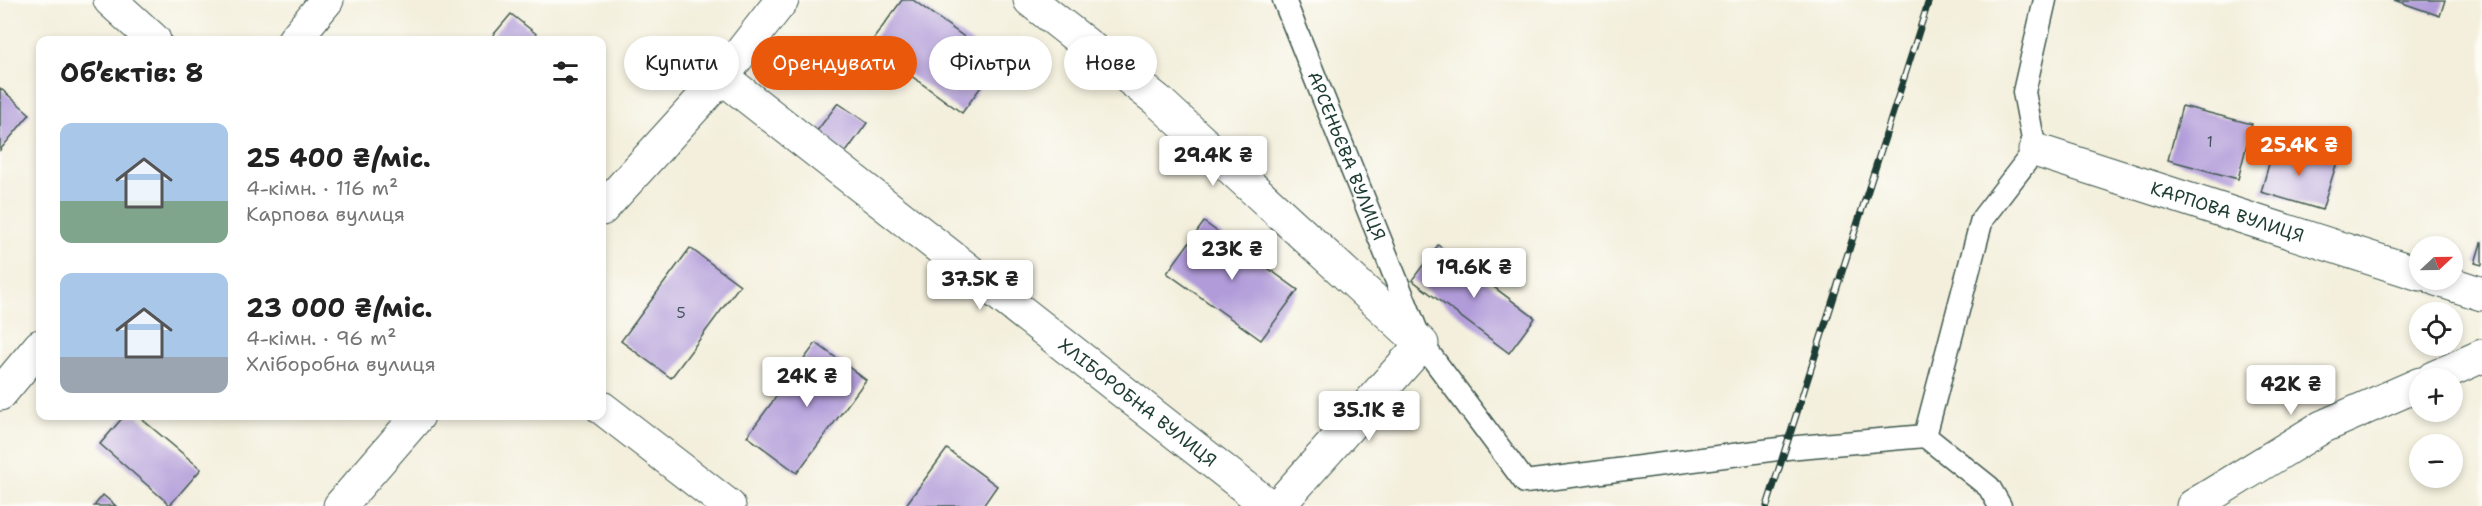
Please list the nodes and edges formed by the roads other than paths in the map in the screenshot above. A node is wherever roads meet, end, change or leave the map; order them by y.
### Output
1 (110, 0) edge
2 (327, 0) edge
3 (782, 0) edge
4 (1030, 0) edge
5 (1284, 0) edge
6 (2045, 0) edge
7 (150, 36) edge
8 (297, 36) edge
9 (739, 55) edge
10 (710, 90) edge
11 (739, 90) edge
12 (2036, 150) junction
13 (606, 205) edge
14 (2409, 270) edge
15 (2463, 288) edge
16 (2482, 294) edge
17 (1422, 344) junction
18 (36, 351) edge
19 (2482, 356) edge
20 (2455, 368) edge
21 (2409, 389) edge
22 (0, 394) edge
23 (606, 411) edge
24 (415, 420) edge
25 (1925, 436) junction
26 (340, 506) edge
27 (729, 506) edge
28 (1269, 506) edge
29 (1278, 506) edge
30 (2000, 506) edge
31 (2193, 506) edge

1 - 7 street
2 - 8 street
3 - 9 street
4 - 17 street
5 - 17 lane, АРСЕНЬЄВА ВУЛИЦЯ
6 - 12 lane
10 - 13 street
11 - 28 street, ХЛІБОРОБНА ВУЛИЦЯ
12 - 14 street, КАРПОВА ВУЛИЦЯ
12 - 25 lane
15 - 16 street
17 - 25 lane, АРСЕНЬЄВА ВУЛИЦЯ
17 - 29 street
18 - 22 street
19 - 20 street
21 - 31 street
23 - 27 street
24 - 26 street
25 - 30 lane

